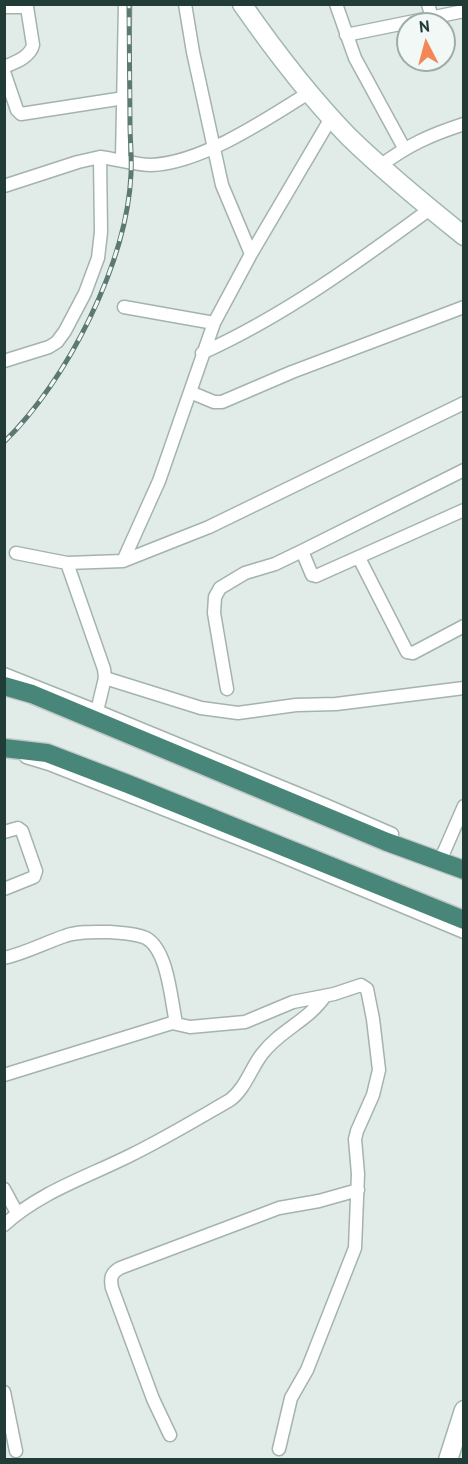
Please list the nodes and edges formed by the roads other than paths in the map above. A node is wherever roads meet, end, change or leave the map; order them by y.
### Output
1 (125, 4) edge
2 (186, 4) edge
3 (242, 4) edge
4 (336, 4) edge
5 (27, 6) edge
6 (4, 7) edge
7 (396, 25) edge
8 (346, 35) junction
9 (4, 67) edge
10 (4, 72) edge
11 (310, 92) junction
12 (124, 98) junction
13 (331, 118) junction
14 (464, 124) edge
15 (214, 146) junction
16 (404, 148) junction
17 (100, 157) junction
18 (122, 159) junction
19 (380, 166) junction
20 (4, 186) edge
21 (430, 209) junction
22 (464, 236) edge
23 (251, 254) junction
24 (124, 307) dead end
25 (464, 307) edge
26 (214, 323) junction
27 (202, 353) junction
28 (4, 361) edge
29 (190, 392) junction
30 (464, 403) edge
31 (464, 470) edge
32 (464, 510) edge
33 (302, 552) junction
34 (16, 554) dead end
35 (358, 558) junction
36 (123, 561) junction
37 (67, 563) junction
38 (464, 626) edge
39 (4, 674) edge
40 (105, 678) junction
41 (4, 686) edge
42 (464, 688) edge
43 (227, 689) dead end
44 (97, 711) junction
45 (4, 748) edge
46 (4, 756) edge
47 (464, 806) edge
48 (4, 832) edge
49 (443, 854) junction
50 (464, 863) edge
51 (464, 870) edge
52 (4, 889) edge
53 (464, 920) edge
54 (464, 932) edge
55 (4, 958) edge
56 (325, 996) junction
57 (176, 1023) junction
58 (4, 1075) edge
59 (4, 1189) edge
60 (358, 1190) junction
61 (17, 1213) junction
62 (4, 1225) edge
63 (4, 1392) edge
64 (464, 1410) edge
65 (170, 1435) dead end
66 (279, 1449) dead end
67 (16, 1451) dead end
68 (454, 1452) edge

1 - 12 street
2 - 15 street
3 - 11 main road
4 - 8 street
5 - 6 street
5 - 9 street
7 - 8 street
8 - 16 street
10 - 12 street
11 - 13 main road
11 - 15 street
12 - 18 street
13 - 19 main road
13 - 23 street
14 - 16 street
15 - 18 street
15 - 23 street
16 - 19 street
17 - 18 street
17 - 20 street
17 - 28 street
19 - 21 main road
21 - 22 main road
21 - 27 street
23 - 26 street
24 - 26 street
25 - 29 street
26 - 27 street
27 - 29 street
29 - 36 street
30 - 36 street
31 - 33 street
32 - 35 street
33 - 35 street
33 - 43 street
34 - 37 street
35 - 38 street
36 - 37 street
37 - 40 street
39 - 44 street
40 - 42 street
40 - 44 street
41 - 51 highway
44 - 49 street
45 - 53 highway
46 - 54 street
47 - 49 street
48 - 52 street
49 - 50 street
55 - 57 street
56 - 57 street
56 - 60 street
56 - 61 street
57 - 58 street
59 - 61 street
60 - 65 street
60 - 66 street
61 - 62 street
63 - 67 street
64 - 68 main road

